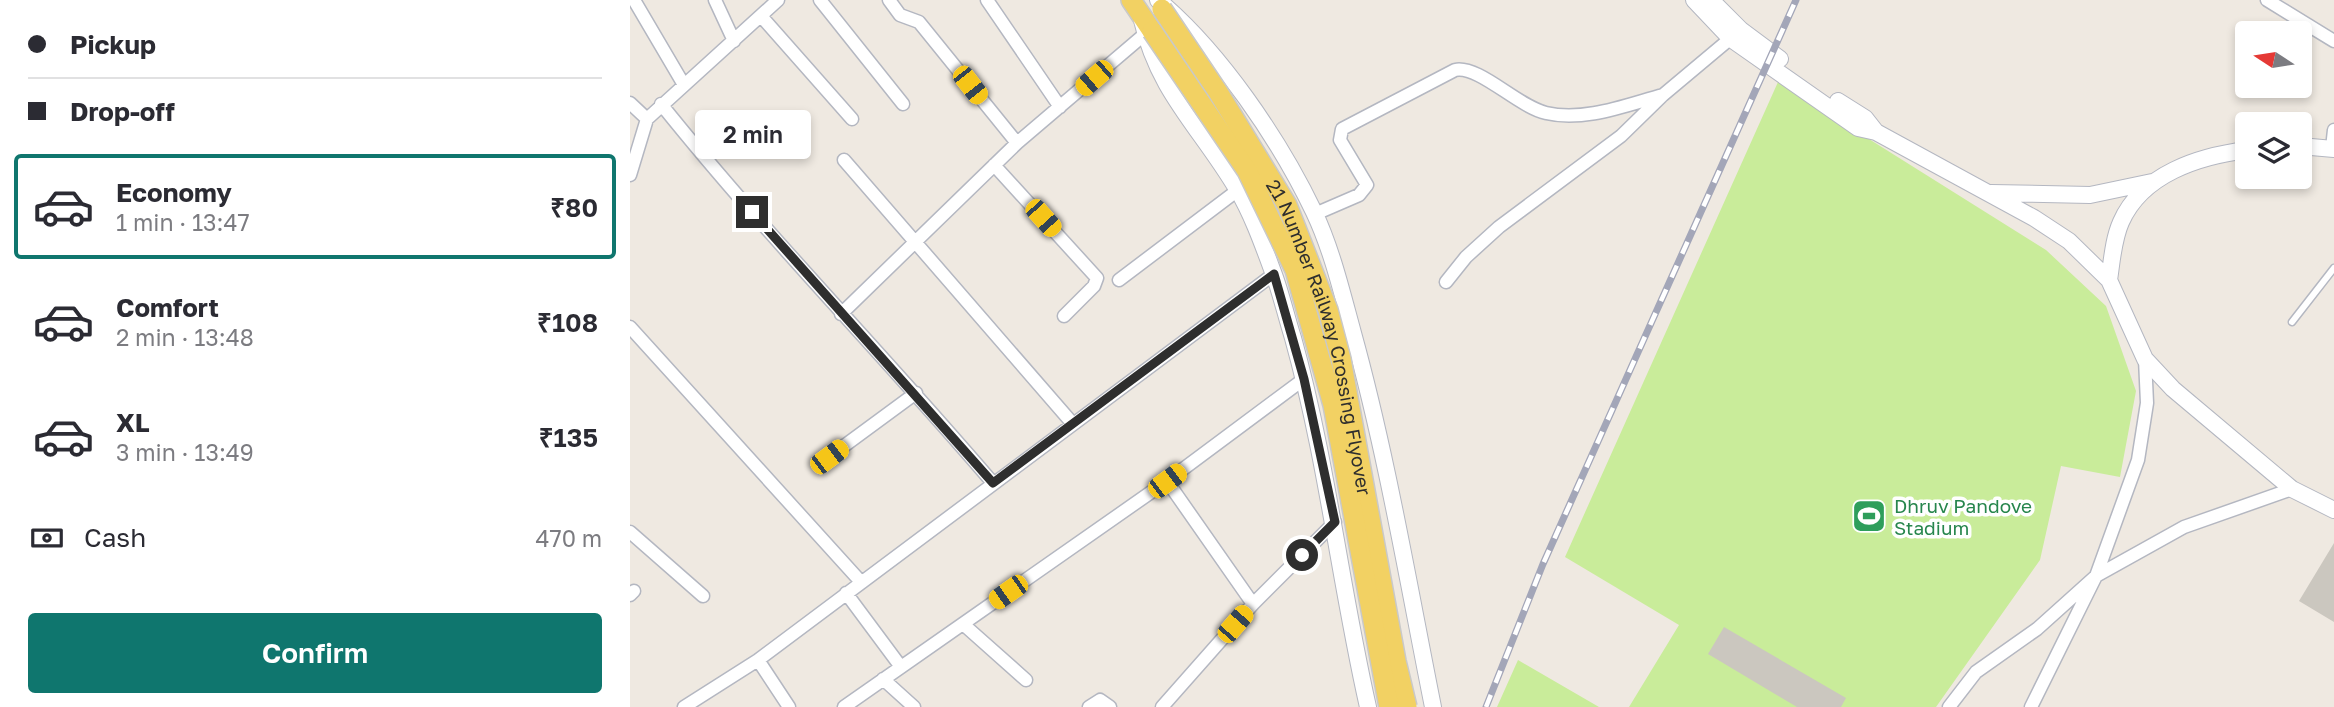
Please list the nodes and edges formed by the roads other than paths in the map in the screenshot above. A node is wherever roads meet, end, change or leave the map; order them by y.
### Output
1 (634, 0) edge
2 (715, 0) edge
3 (778, 0) edge
4 (820, 0) edge
5 (889, 0) edge
6 (987, 0) edge
7 (1694, 0) edge
8 (1711, 0) edge
9 (2267, 0) edge
10 (1158, 3) edge
11 (1135, 7) edge
12 (761, 16) junction
13 (1148, 32) junction
14 (1736, 34) junction
15 (734, 41) junction
16 (2334, 41) edge
17 (684, 85) junction
18 (1662, 96) junction
19 (630, 103) edge
20 (661, 104) junction
21 (903, 104) dead end
22 (1060, 107) junction
23 (647, 119) junction
24 (852, 119) dead end
25 (2334, 130) edge
26 (1017, 143) junction
27 (2312, 147) edge
28 (2333, 148) edge
29 (2235, 152) edge
30 (844, 160) dead end
31 (994, 164) junction
32 (631, 170) edge
33 (2154, 181) junction
34 (1238, 190) junction
35 (1985, 193) junction
36 (1315, 214) junction
37 (914, 244) junction
38 (2334, 268) edge
39 (1274, 274) junction
40 (2109, 280) junction
41 (1119, 281) dead end
42 (1446, 282) dead end
43 (841, 314) junction
44 (1064, 316) dead end
45 (2292, 322) dead end
46 (630, 327) edge
47 (2145, 359) junction
48 (1304, 379) junction
49 (916, 393) junction
50 (1073, 424) junction
51 (829, 457) dead end
52 (1167, 481) junction
53 (993, 483) junction
54 (2292, 489) junction
55 (2334, 510) edge
56 (1335, 522) junction
57 (630, 531) edge
58 (2096, 576) junction
59 (861, 582) junction
60 (846, 593) junction
61 (703, 596) dead end
62 (1253, 604) junction
63 (963, 624) junction
64 (758, 660) junction
65 (901, 667) junction
66 (883, 679) junction
67 (1026, 680) dead end
68 (847, 706) edge
69 (684, 707) edge
70 (789, 707) edge
71 (914, 707) edge
72 (1089, 707) edge
73 (1110, 707) edge
74 (1162, 707) edge
75 (1368, 707) edge
76 (1389, 707) edge
77 (1407, 707) edge
78 (1433, 707) edge
79 (1949, 707) edge
80 (2031, 707) edge

1 - 17 street
2 - 15 street
3 - 12 street
4 - 21 street
5 - 26 street
6 - 22 street
7 - 14 street
8 - 14 street
9 - 16 street
10 - 36 street
10 - 77 main road, 21 Number Railway Crossing Flyover, bridge
11 - 13 main road, 21 Number Railway Crossing Flyover
12 - 15 street
12 - 24 street
13 - 22 street
13 - 34 street
13 - 76 main road, 21 Number Railway Crossing Flyover, bridge
14 - 18 street
14 - 35 street
15 - 17 street
17 - 20 street
18 - 36 street
18 - 42 street
19 - 23 street
20 - 23 street
20 - 43 street
22 - 26 street
23 - 32 street
25 - 28 street
26 - 31 street
27 - 28 street
29 - 33 street
30 - 37 street
31 - 37 street
31 - 44 street
33 - 35 street
33 - 40 street
34 - 39 street
34 - 41 street
35 - 40 street
36 - 78 street
37 - 43 street
37 - 50 street
38 - 45 lane
39 - 48 street
39 - 50 street
40 - 47 street
43 - 49 street
46 - 59 street
47 - 54 street
47 - 58 street
48 - 52 street
48 - 56 street
49 - 51 street
49 - 53 street
50 - 53 street
52 - 62 street
52 - 63 street
53 - 59 street
54 - 55 street
54 - 58 street
56 - 62 street
56 - 75 street
57 - 61 street
58 - 79 street
58 - 80 street
59 - 60 street
60 - 64 street
60 - 65 street
62 - 74 street
63 - 65 street
63 - 67 street
64 - 69 street
64 - 70 street
65 - 66 street
66 - 68 street
66 - 71 street
72 - 73 street

